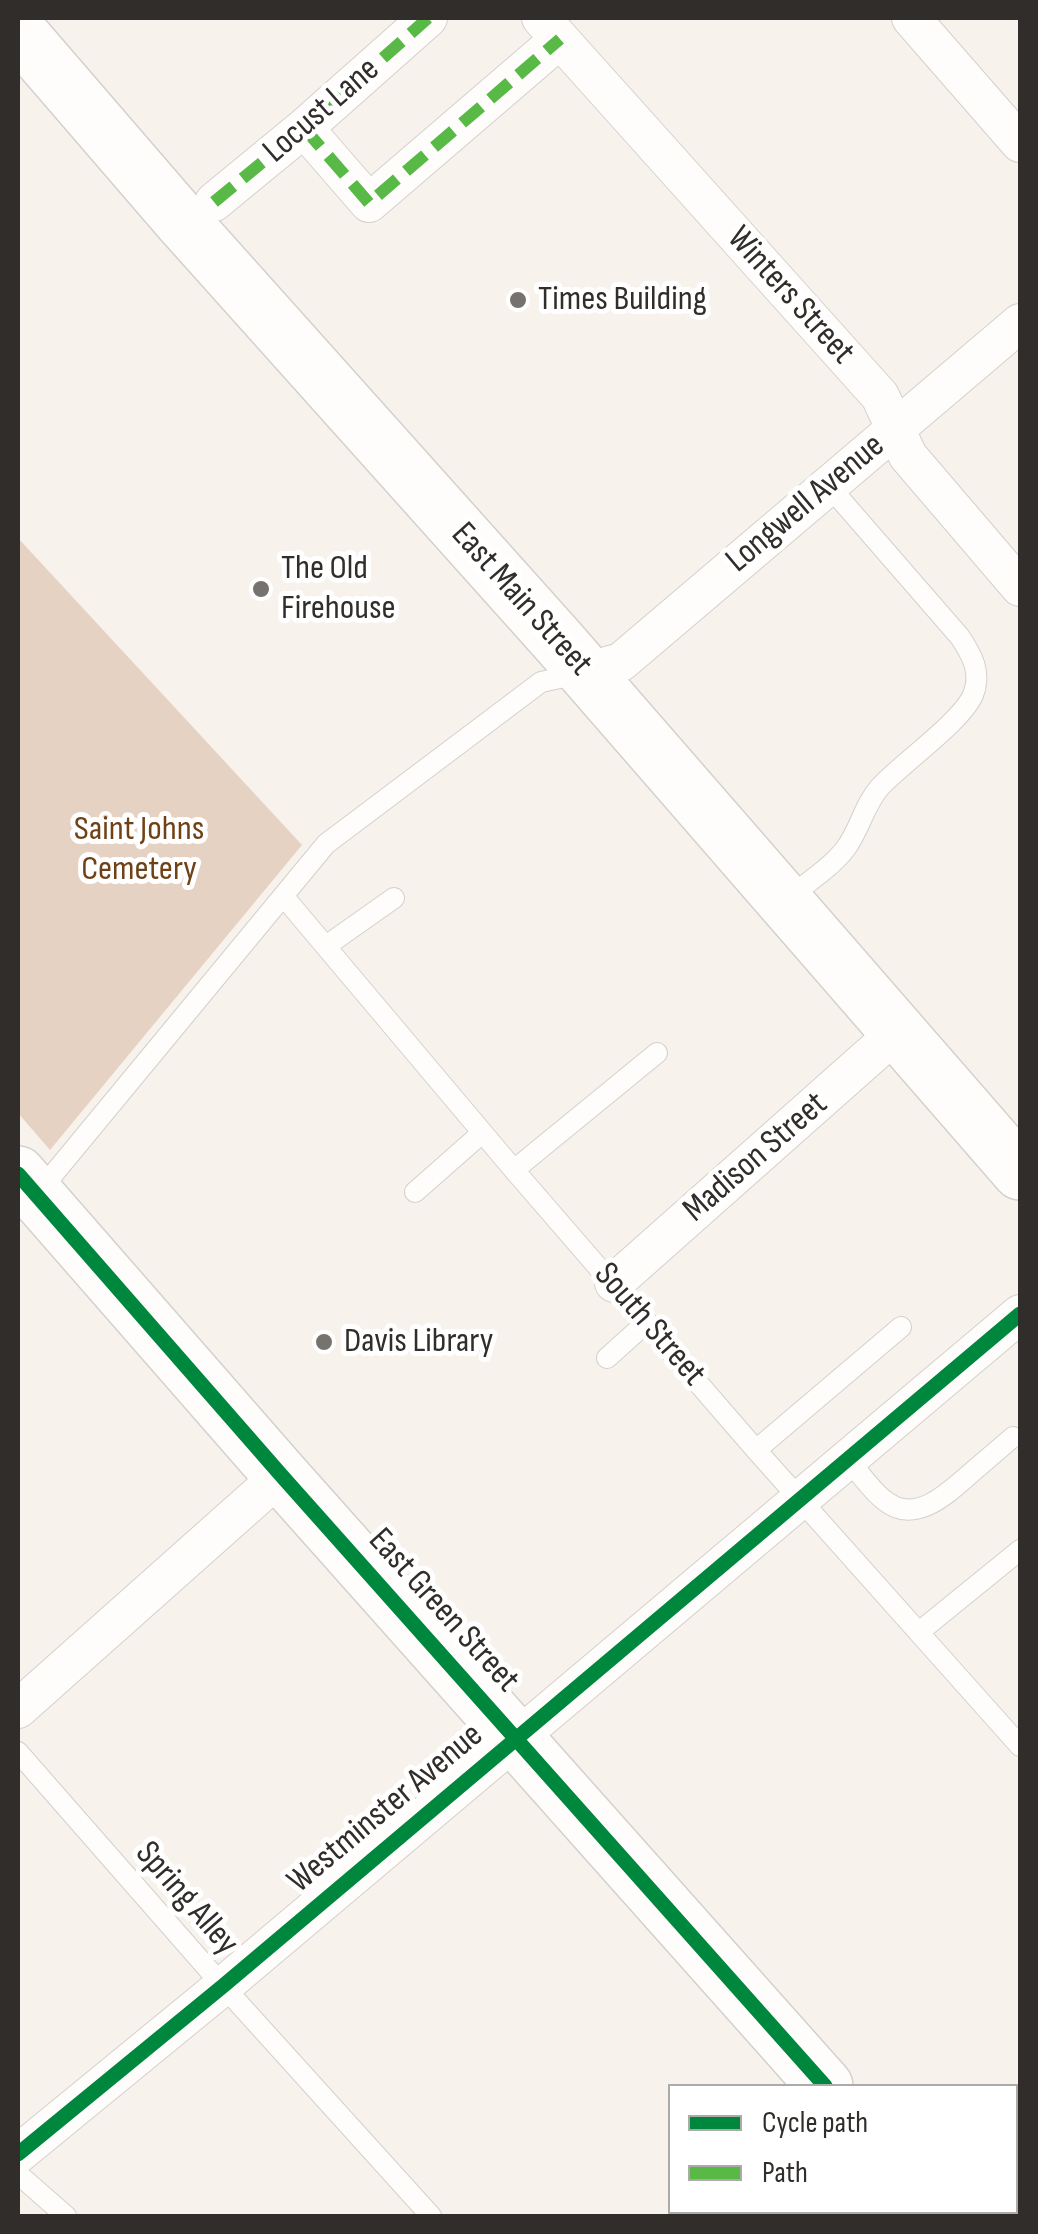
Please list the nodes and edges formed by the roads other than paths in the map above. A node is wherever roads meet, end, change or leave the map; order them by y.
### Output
1 (428, 18) edge
2 (911, 18) edge
3 (550, 28) edge
4 (18, 30) edge
5 (304, 128) junction
6 (1020, 143) edge
7 (214, 202) dead end
8 (1020, 324) edge
9 (895, 429) junction
10 (828, 486) junction
11 (1020, 587) edge
12 (585, 672) junction
13 (284, 897) junction
14 (394, 898) dead end
15 (786, 900) junction
16 (326, 946) junction
17 (898, 1032) junction
18 (657, 1053) dead end
19 (482, 1133) junction
20 (514, 1170) junction
21 (1020, 1172) edge
22 (27, 1184) edge
23 (414, 1192) dead end
24 (614, 1283) junction
25 (1020, 1314) edge
26 (647, 1322) junction
27 (901, 1327) dead end
28 (607, 1358) dead end
29 (1013, 1437) dead end
30 (756, 1450) junction
31 (848, 1459) junction
32 (281, 1476) junction
33 (800, 1499) junction
34 (1020, 1550) edge
35 (919, 1632) junction
36 (18, 1709) edge
37 (516, 1738) junction
38 (1020, 1746) edge
39 (18, 1752) edge
40 (223, 1986) junction
41 (823, 2084) edge
42 (18, 2154) edge
43 (18, 2174) edge
44 (66, 2216) edge
45 (432, 2216) edge

1 - 5 street, Locust Lane
2 - 6 street
3 - 5 street
3 - 9 street, Winters Street
4 - 12 main road, East Main Street
5 - 7 street, Locust Lane
8 - 9 street, Longwell Avenue
9 - 10 street, Longwell Avenue
9 - 11 street, Winters Street
10 - 12 street, Longwell Avenue
10 - 15 lane
12 - 13 lane
12 - 15 main road, East Main Street
13 - 16 lane, South Street
13 - 22 lane
14 - 16 lane
15 - 17 main road, East Main Street
16 - 19 lane, South Street
17 - 21 main road, East Main Street
17 - 24 street, Madison Street
18 - 20 lane
19 - 20 lane, South Street
19 - 23 lane
20 - 24 lane, South Street
22 - 32 main road, East Green Street
24 - 26 lane, South Street
25 - 31 street, Westminster Avenue
26 - 28 lane
26 - 30 lane, South Street
27 - 30 lane
29 - 31 lane
30 - 33 lane, South Street
31 - 33 street, Westminster Avenue
32 - 36 street
32 - 37 main road, East Green Street
33 - 35 lane, South Street
33 - 37 street, Westminster Avenue
34 - 35 lane
35 - 38 lane, South Street
37 - 40 street, Westminster Avenue
37 - 41 main road, East Green Street
39 - 40 lane, Spring Alley
40 - 42 street, Westminster Avenue
40 - 45 lane, Spring Alley
43 - 44 lane

